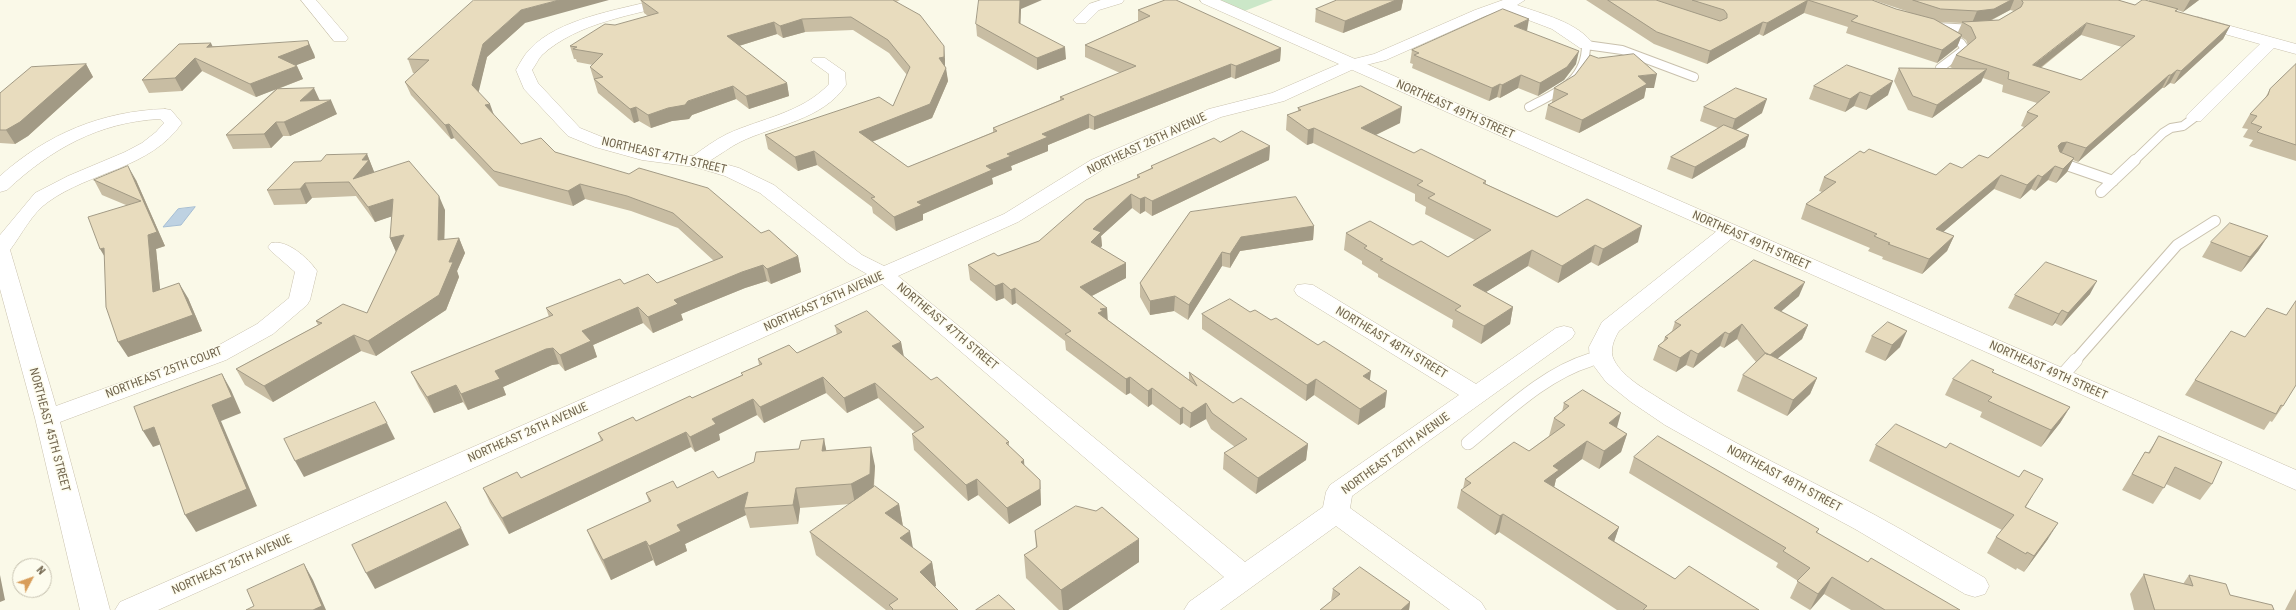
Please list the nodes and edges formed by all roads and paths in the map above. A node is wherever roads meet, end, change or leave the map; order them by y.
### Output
1 (308, 0) edge
2 (673, 0) edge
3 (1116, 0) edge
4 (1207, 0) edge
5 (1511, 3) edge
6 (1081, 20) dead end
7 (2187, 20) edge
8 (1985, 28) edge
9 (340, 38) dead end
10 (2271, 42) junction
11 (1586, 45) junction
12 (2296, 49) edge
13 (820, 61) dead end
14 (1352, 64) junction
15 (1940, 68) edge
16 (1694, 77) dead end
17 (1528, 107) dead end
18 (2195, 116) joint
19 (697, 162) junction
20 (2058, 162) edge
21 (2113, 181) junction
22 (0, 186) edge
23 (2101, 192) dead end
24 (2215, 221) dead end
25 (1729, 231) junction
26 (278, 247) dead end
27 (0, 250) edge
28 (884, 275) junction
29 (1305, 290) dead end
30 (1564, 332) dead end
31 (1602, 358) junction
32 (2061, 378) junction
33 (1476, 395) junction
34 (47, 418) junction
35 (1468, 443) dead end
36 (2296, 480) edge
37 (1336, 512) junction
38 (1245, 578) junction
39 (1975, 586) dead end
40 (95, 610) edge
41 (130, 610) edge
42 (1199, 610) edge
43 (1471, 610) edge

1 - 9 street
2 - 19 street, NORTHEAST 47TH STREET
3 - 6 street
4 - 14 street, NORTHEAST 49TH STREET
5 - 11 street
5 - 14 street, NORTHEAST 26TH AVENUE
7 - 10 street
8 - 15 lane
10 - 12 street
10 - 18 street
11 - 16 lane
11 - 17 lane
13 - 19 street
14 - 25 street, NORTHEAST 49TH STREET
14 - 28 street, NORTHEAST 26TH AVENUE
18 - 21 lane
19 - 28 street, NORTHEAST 47TH STREET
20 - 21 lane
21 - 23 lane
22 - 27 street
24 - 32 lane
25 - 31 street
25 - 32 street, NORTHEAST 49TH STREET
26 - 34 street, NORTHEAST 25TH COURT
27 - 34 street, NORTHEAST 45TH STREET
28 - 38 street, NORTHEAST 47TH STREET
28 - 41 street, NORTHEAST 26TH AVENUE
29 - 33 street, NORTHEAST 48TH STREET
30 - 33 street, NORTHEAST 28TH AVENUE
31 - 35 lane
31 - 39 street, NORTHEAST 48TH STREET
32 - 36 street, NORTHEAST 49TH STREET
33 - 37 street, NORTHEAST 28TH AVENUE
34 - 40 street, NORTHEAST 45TH STREET
37 - 38 street
37 - 43 street
38 - 42 street

